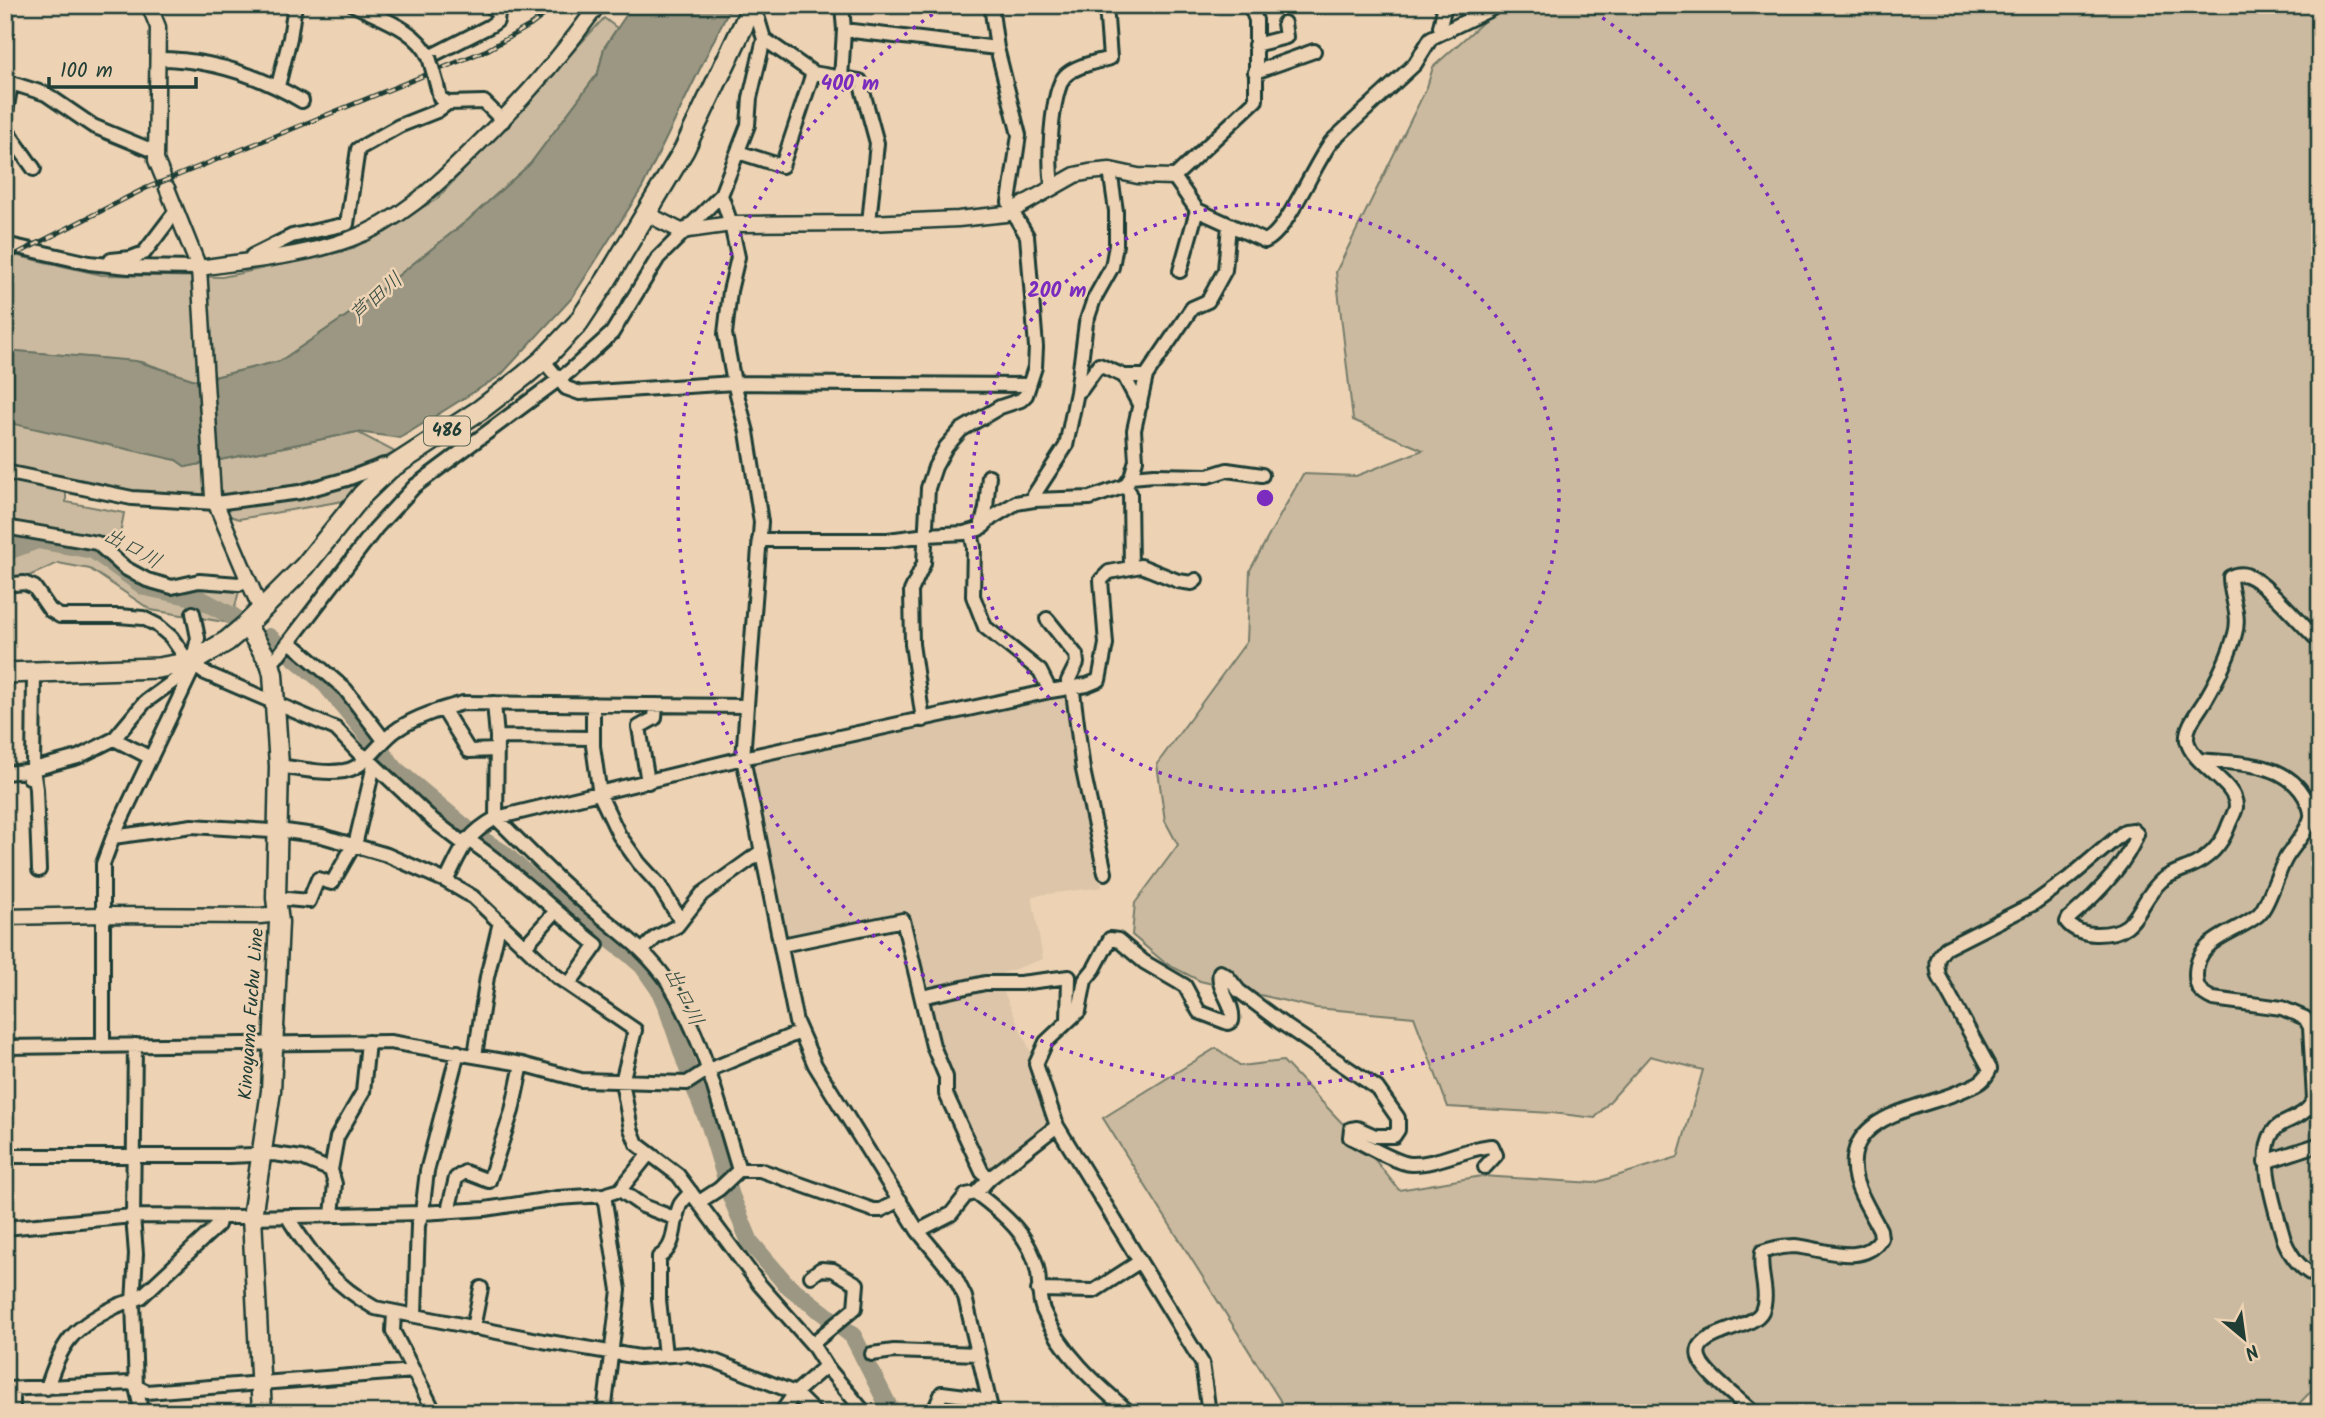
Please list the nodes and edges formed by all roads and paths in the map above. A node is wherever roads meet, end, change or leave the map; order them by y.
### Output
1 (296, 5) edge
2 (354, 5) edge
3 (490, 5) edge
4 (842, 5) edge
5 (991, 5) edge
6 (1106, 5) edge
7 (1250, 5) edge
8 (1441, 5) edge
9 (1494, 5) edge
10 (152, 6) edge
11 (598, 6) edge
12 (752, 8) edge
13 (1284, 23) dead end
14 (844, 30) junction
15 (1444, 31) junction
16 (764, 39) junction
17 (1255, 45) junction
18 (997, 48) junction
19 (1314, 51) dead end
20 (429, 57) junction
21 (157, 59) junction
22 (1255, 72) junction
23 (813, 73) junction
24 (841, 79) junction
25 (8, 82) edge
26 (278, 86) junction
27 (302, 101) dead end
28 (448, 103) junction
29 (5, 119) edge
30 (503, 121) junction
31 (5, 128) edge
32 (156, 152) junction
33 (737, 152) junction
34 (34, 169) dead end
35 (1110, 170) junction
36 (1174, 177) junction
37 (1053, 188) junction
38 (721, 195) junction
39 (1197, 210) junction
40 (176, 211) junction
41 (1012, 211) junction
42 (647, 214) junction
43 (869, 223) junction
44 (731, 224) junction
45 (1229, 225) junction
46 (687, 230) junction
47 (5, 244) edge
48 (252, 261) junction
49 (100, 264) junction
50 (199, 271) junction
51 (1180, 271) dead end
52 (543, 360) junction
53 (1124, 376) junction
54 (1146, 376) junction
55 (558, 380) junction
56 (734, 383) junction
57 (1029, 385) junction
58 (1077, 392) junction
59 (1140, 406) junction
60 (389, 469) junction
61 (5, 472) edge
62 (1262, 475) dead end
63 (989, 477) dead end
64 (1128, 481) junction
65 (215, 500) junction
66 (1034, 500) junction
67 (984, 526) junction
68 (5, 527) edge
69 (971, 532) junction
70 (927, 535) junction
71 (759, 540) junction
72 (1131, 568) junction
73 (248, 580) junction
74 (1196, 580) dead end
75 (5, 585) edge
76 (261, 610) junction
77 (193, 613) dead end
78 (1047, 619) dead end
79 (246, 625) junction
80 (290, 642) junction
81 (2320, 642) edge
82 (275, 659) junction
83 (192, 662) junction
84 (5, 673) edge
85 (34, 673) junction
86 (1069, 687) junction
87 (1050, 691) junction
88 (276, 703) junction
89 (494, 703) junction
90 (593, 704) junction
91 (656, 705) junction
92 (746, 706) junction
93 (443, 709) junction
94 (923, 720) junction
95 (497, 737) junction
96 (593, 738) junction
97 (114, 739) junction
98 (384, 740) junction
99 (497, 750) junction
100 (151, 758) junction
101 (743, 758) junction
102 (2199, 760) junction
103 (371, 762) junction
104 (279, 766) junction
105 (29, 770) junction
106 (5, 773) edge
107 (648, 782) junction
108 (600, 794) junction
109 (496, 818) junction
110 (278, 830) junction
111 (113, 837) junction
112 (466, 841) junction
113 (354, 845) junction
114 (762, 851) junction
115 (39, 870) dead end
116 (1105, 873) dead end
117 (446, 881) junction
118 (277, 906) junction
119 (555, 912) junction
120 (103, 915) junction
121 (5, 917) edge
122 (681, 921) junction
123 (500, 922) junction
124 (782, 945) junction
125 (525, 946) junction
126 (642, 951) junction
127 (1069, 977) junction
128 (1085, 980) junction
129 (569, 985) junction
130 (922, 997) junction
131 (1068, 1020) junction
132 (800, 1032) junction
133 (275, 1042) junction
134 (369, 1042) junction
135 (103, 1045) junction
136 (135, 1045) junction
137 (5, 1047) edge
138 (458, 1052) junction
139 (475, 1056) junction
140 (522, 1064) junction
141 (706, 1071) junction
142 (622, 1082) junction
143 (1057, 1126) junction
144 (2320, 1144) edge
145 (260, 1153) junction
146 (648, 1154) junction
147 (135, 1155) junction
148 (5, 1156) edge
149 (2265, 1162) junction
150 (1485, 1167) dead end
151 (331, 1170) junction
152 (739, 1170) junction
153 (990, 1178) junction
154 (620, 1190) junction
155 (976, 1193) junction
156 (604, 1195) junction
157 (695, 1197) junction
158 (900, 1200) junction
159 (448, 1211) junction
160 (422, 1213) junction
161 (332, 1215) junction
162 (133, 1216) junction
163 (290, 1216) junction
164 (252, 1217) junction
165 (220, 1218) junction
166 (677, 1219) junction
167 (5, 1227) edge
168 (918, 1231) junction
169 (1139, 1262) junction
170 (811, 1276) dead end
171 (2320, 1279) edge
172 (481, 1287) dead end
173 (1038, 1290) junction
174 (133, 1302) junction
175 (375, 1308) junction
176 (394, 1312) junction
177 (415, 1315) junction
178 (473, 1328) junction
179 (393, 1331) junction
180 (813, 1344) junction
181 (610, 1352) junction
182 (872, 1354) dead end
183 (978, 1354) junction
184 (666, 1355) junction
185 (826, 1366) junction
186 (414, 1371) junction
187 (259, 1384) junction
188 (136, 1387) junction
189 (47, 1388) junction
190 (9, 1389) edge
191 (795, 1393) junction
192 (991, 1408) edge
193 (13, 1413) edge
194 (142, 1413) edge
195 (261, 1413) edge
196 (435, 1413) edge
197 (604, 1413) edge
198 (781, 1413) edge
199 (815, 1413) edge
200 (865, 1413) edge
201 (933, 1413) edge
202 (1130, 1413) edge
203 (1209, 1413) edge
204 (1754, 1413) edge

1 - 26 street
2 - 20 street
3 - 20 street
4 - 14 street
5 - 18 street
6 - 37 street
7 - 17 street
8 - 15 street
9 - 15 street
10 - 21 street
11 - 30 street
12 - 16 street
12 - 42 highway, 486
13 - 17 street
14 - 18 street
14 - 24 street
15 - 45 street
16 - 23 street
16 - 33 street
17 - 22 street
18 - 41 street
19 - 22 street
20 - 28 street, bridge
21 - 26 street
21 - 32 street
22 - 36 street
23 - 24 street
23 - 33 street
24 - 43 street
25 - 29 street
25 - 32 street
26 - 27 street
28 - 30 street
28 - 48 street
30 - 48 street
31 - 34 street
32 - 40 street
33 - 38 street
35 - 36 street
35 - 37 street
35 - 58 street
36 - 39 street
37 - 41 street
38 - 44 street
38 - 46 street
39 - 45 street
39 - 51 street
40 - 49 street
40 - 50 street
41 - 43 street
41 - 57 street
42 - 46 street
42 - 52 highway, 486
43 - 44 street
44 - 46 street
44 - 56 street
45 - 54 street
46 - 55 street
47 - 49 street
48 - 50 street
49 - 50 street
50 - 65 street
52 - 55 street
52 - 60 highway, 486
53 - 54 street
53 - 58 street
53 - 59 street
54 - 59 street
55 - 56 street
55 - 80 street
56 - 57 street
56 - 71 street
57 - 70 street
58 - 66 street
59 - 64 street
60 - 65 street
60 - 76 highway, 486
61 - 65 street
62 - 64 street
63 - 67 street
64 - 66 street
64 - 72 street
65 - 73 street
66 - 67 street
67 - 69 street
68 - 73 street
69 - 70 street
69 - 87 street
70 - 71 street
70 - 94 street
71 - 92 street
72 - 74 street
72 - 86 street
73 - 76 street
75 - 83 street
76 - 79 highway, 486
77 - 83 street
78 - 86 street
79 - 82 main road, Kinoyama Fuchu Line
79 - 83 highway, 486
80 - 82 street
80 - 98 street
81 - 102 street
82 - 88 main road, Kinoyama Fuchu Line
83 - 85 highway, 486
83 - 88 street
83 - 97 street
83 - 100 street
84 - 85 highway, 486
85 - 105 street
86 - 87 street
86 - 116 street
87 - 94 street
88 - 103 street
88 - 104 main road, Kinoyama Fuchu Line
89 - 90 street
89 - 93 street
89 - 95 street
90 - 91 street
90 - 96 street
91 - 92 street
91 - 107 street
92 - 101 street
93 - 98 street
93 - 99 street
94 - 101 street
95 - 96 street
95 - 99 street
96 - 108 street
97 - 100 street
97 - 105 street
98 - 103 street
99 - 109 street
100 - 111 street
101 - 107 street
101 - 114 street
102 - 149 street
102 - 204 street
103 - 104 street
103 - 112 street
103 - 113 street
104 - 110 main road, Kinoyama Fuchu Line
105 - 106 street
105 - 115 street
107 - 108 street
108 - 109 street
108 - 122 street
109 - 112 street
109 - 126 street
110 - 111 street
110 - 113 street
110 - 118 main road, Kinoyama Fuchu Line
111 - 120 street
112 - 117 street
112 - 119 street
113 - 117 street
113 - 118 street
114 - 122 street
114 - 124 street
117 - 123 street
118 - 120 street
118 - 133 main road, Kinoyama Fuchu Line
119 - 125 street
119 - 129 street
120 - 121 street
120 - 135 street
122 - 126 street
123 - 125 street
123 - 139 street
124 - 130 street
124 - 132 street
125 - 129 street
126 - 141 street
127 - 128 street
127 - 130 street
127 - 131 street
128 - 131 street
128 - 150 street
129 - 142 street
130 - 153 street
131 - 143 street
132 - 141 street
132 - 158 street
133 - 134 street
133 - 136 street
133 - 145 main road, Kinoyama Fuchu Line
134 - 138 street
134 - 151 street
135 - 136 street
135 - 137 street
136 - 147 street
138 - 139 street
138 - 160 street
139 - 140 street
140 - 142 street
140 - 159 street
141 - 142 street
141 - 152 street
142 - 146 street
143 - 153 street
143 - 169 street
144 - 149 street
145 - 147 street
145 - 151 street
145 - 164 main road, Kinoyama Fuchu Line
146 - 154 street
146 - 157 street
147 - 148 street
147 - 162 street
149 - 171 street
151 - 161 street
152 - 157 street
152 - 158 street
153 - 155 street
154 - 156 street
154 - 166 street
155 - 168 street
155 - 173 street
156 - 159 street
156 - 181 street
157 - 166 street
157 - 180 street
158 - 168 street
159 - 160 street
160 - 161 street
160 - 177 street
161 - 163 street
162 - 165 street
162 - 167 street
162 - 174 street
163 - 164 street
163 - 175 street
164 - 165 street
164 - 187 main road, Kinoyama Fuchu Line
165 - 174 street
166 - 184 street
168 - 183 street
169 - 173 street
169 - 203 street
170 - 180 street
172 - 178 street
173 - 202 street
174 - 188 street
174 - 189 street
175 - 176 street
175 - 179 street
176 - 177 street
176 - 179 street
177 - 178 street
178 - 181 street
179 - 186 street
180 - 185 street
181 - 184 street
181 - 197 street
182 - 183 street
183 - 192 street
184 - 191 street
185 - 191 street
185 - 200 street
186 - 187 street
186 - 196 street
187 - 188 street
187 - 195 main road, Kinoyama Fuchu Line
188 - 189 street
188 - 194 street
189 - 190 street
190 - 193 street
191 - 198 street
191 - 199 street
192 - 201 street

